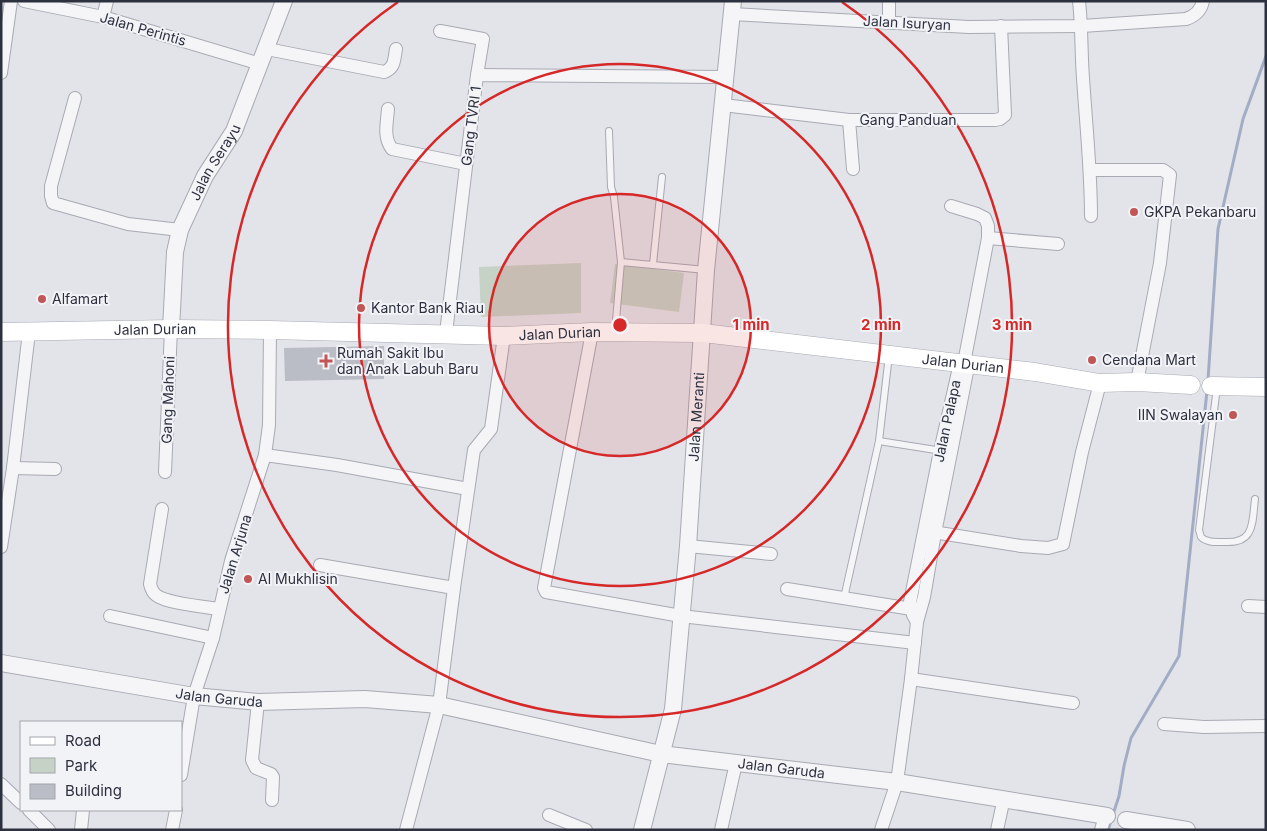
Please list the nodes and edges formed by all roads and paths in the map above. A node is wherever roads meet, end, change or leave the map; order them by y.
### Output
1 (11, 1) edge
2 (24, 1) edge
3 (107, 1) edge
4 (284, 1) edge
5 (889, 1) edge
6 (1079, 1) edge
7 (1203, 1) edge
8 (733, 7) edge
9 (103, 17) junction
10 (889, 22) junction
11 (1001, 26) junction
12 (1082, 26) junction
13 (440, 31) dead end
14 (396, 49) dead end
15 (263, 56) junction
16 (1, 73) edge
17 (478, 75) junction
18 (725, 77) junction
19 (75, 98) dead end
20 (723, 105) junction
21 (388, 109) dead end
22 (849, 120) junction
23 (609, 131) dead end
24 (466, 164) junction
25 (853, 169) dead end
26 (1091, 170) junction
27 (662, 177) dead end
28 (951, 206) dead end
29 (1091, 216) dead end
30 (180, 230) junction
31 (988, 238) junction
32 (1058, 244) dead end
33 (621, 262) junction
34 (653, 264) junction
35 (706, 270) junction
36 (171, 329) junction
37 (270, 330) junction
38 (1, 332) edge
39 (28, 332) junction
40 (592, 332) junction
41 (446, 333) junction
42 (615, 333) junction
43 (703, 333) junction
44 (504, 336) junction
45 (889, 354) junction
46 (964, 363) junction
47 (1136, 382) junction
48 (1100, 383) junction
49 (1191, 385) joint
50 (1214, 386) junction
51 (1266, 387) edge
52 (879, 440) junction
53 (945, 452) junction
54 (265, 455) junction
55 (13, 468) junction
56 (54, 469) dead end
57 (165, 472) dead end
58 (468, 489) junction
59 (1254, 499) dead end
60 (162, 509) dead end
61 (930, 532) junction
62 (688, 546) junction
63 (1, 548) edge
64 (771, 554) dead end
65 (320, 565) dead end
66 (454, 588) junction
67 (788, 589) dead end
68 (844, 598) junction
69 (1248, 606) dead end
70 (1266, 607) edge
71 (219, 609) junction
72 (916, 614) junction
73 (110, 616) dead end
74 (680, 616) junction
75 (213, 638) junction
76 (915, 643) junction
77 (1, 663) edge
78 (911, 679) junction
79 (194, 696) junction
80 (258, 702) junction
81 (1074, 703) dead end
82 (439, 705) junction
83 (1164, 724) dead end
84 (1266, 726) edge
85 (661, 754) junction
86 (736, 763) junction
87 (182, 769) edge
88 (897, 782) junction
89 (2, 786) edge
90 (1004, 798) junction
91 (272, 800) dead end
92 (20, 802) edge
93 (29, 811) edge
94 (83, 811) edge
95 (176, 811) edge
96 (549, 815) dead end
97 (1126, 820) joint
98 (1104, 821) edge
99 (1161, 828) edge
100 (49, 830) edge
101 (81, 830) edge
102 (172, 830) edge
103 (406, 830) edge
104 (586, 830) edge
105 (642, 830) edge
106 (721, 830) edge
107 (881, 830) edge
108 (997, 830) edge
109 (1187, 830) edge

1 - 16 street
2 - 9 street, Jalan Perintis
3 - 9 street
4 - 15 street, Jalan Serayu
5 - 10 street
6 - 12 street
7 - 12 street, Jalan Isuryan
8 - 10 street, Jalan Isuryan
8 - 18 street, Jalan Meranti
9 - 15 street, Jalan Perintis
10 - 11 street, Jalan Isuryan
11 - 12 street, Jalan Isuryan
11 - 22 street, Gang Panduan
12 - 26 street
13 - 17 street
14 - 15 street, Jalan Perintis
15 - 30 street, Jalan Serayu
17 - 18 street, Gang TVRI 1
17 - 24 street, Gang TVRI 1
18 - 20 street, Jalan Meranti
19 - 30 street
20 - 22 street, Gang Panduan
20 - 35 street, Jalan Meranti
21 - 24 street
22 - 25 street
23 - 33 lane
24 - 41 street, Gang TVRI 1
26 - 29 street
26 - 47 street
27 - 34 lane
28 - 31 street
30 - 36 street, Jalan Serayu
31 - 32 street
31 - 46 street, Jalan Palapa
33 - 34 lane
33 - 42 lane
34 - 35 lane
35 - 43 street, Jalan Meranti
36 - 37 main road, Jalan Durian
36 - 39 main road, Jalan Durian
36 - 57 street, Gang Mahoni
37 - 41 main road, Jalan Durian
37 - 54 street, Jalan Arjuna
38 - 39 main road, Jalan Durian
39 - 55 street
40 - 42 main road, Jalan Durian
40 - 44 main road, Jalan Durian
40 - 74 street
41 - 44 main road, Jalan Durian
42 - 43 main road, Jalan Durian
43 - 45 main road, Jalan Durian
43 - 62 street, Jalan Meranti
44 - 58 street
45 - 46 main road, Jalan Durian
45 - 52 lane
46 - 48 main road, Jalan Durian
46 - 53 street, Jalan Palapa
47 - 48 main road, Jalan Durian
47 - 49 main road, Jalan Durian
48 - 61 street
49 - 50 street, Jalan Durian
50 - 51 main road, Jalan Durian
50 - 59 lane
52 - 53 lane
52 - 68 lane
53 - 61 street, Jalan Palapa
54 - 58 street
54 - 71 street, Jalan Arjuna
55 - 56 street
55 - 63 street
58 - 66 street
60 - 71 street
61 - 72 street, Jalan Palapa
62 - 64 street
62 - 74 street, Jalan Meranti
65 - 66 street
66 - 82 street
67 - 68 street
68 - 72 street
69 - 70 street
71 - 75 street, Jalan Arjuna
72 - 76 street, Jalan Palapa
73 - 75 street
74 - 76 street
74 - 85 street, Jalan Meranti
75 - 79 street, Jalan Arjuna
76 - 78 street, Jalan Palapa
77 - 79 street, Jalan Garuda
78 - 81 street
78 - 88 street, Jalan Palapa
79 - 80 street, Jalan Garuda
79 - 87 street, Jalan Arjuna
80 - 82 street, Jalan Garuda
80 - 91 street
82 - 85 street, Jalan Garuda
82 - 103 street
83 - 84 street
85 - 86 street, Jalan Garuda
85 - 105 street, Jalan Meranti
86 - 88 street, Jalan Garuda
86 - 106 street
88 - 90 street, Jalan Garuda
88 - 107 street, Jalan Palapa
89 - 92 street
90 - 98 street, Jalan Garuda
90 - 108 street
93 - 100 street
94 - 101 street
95 - 102 street
96 - 104 street
97 - 98 street, Jalan Garuda
97 - 99 street
99 - 109 street

